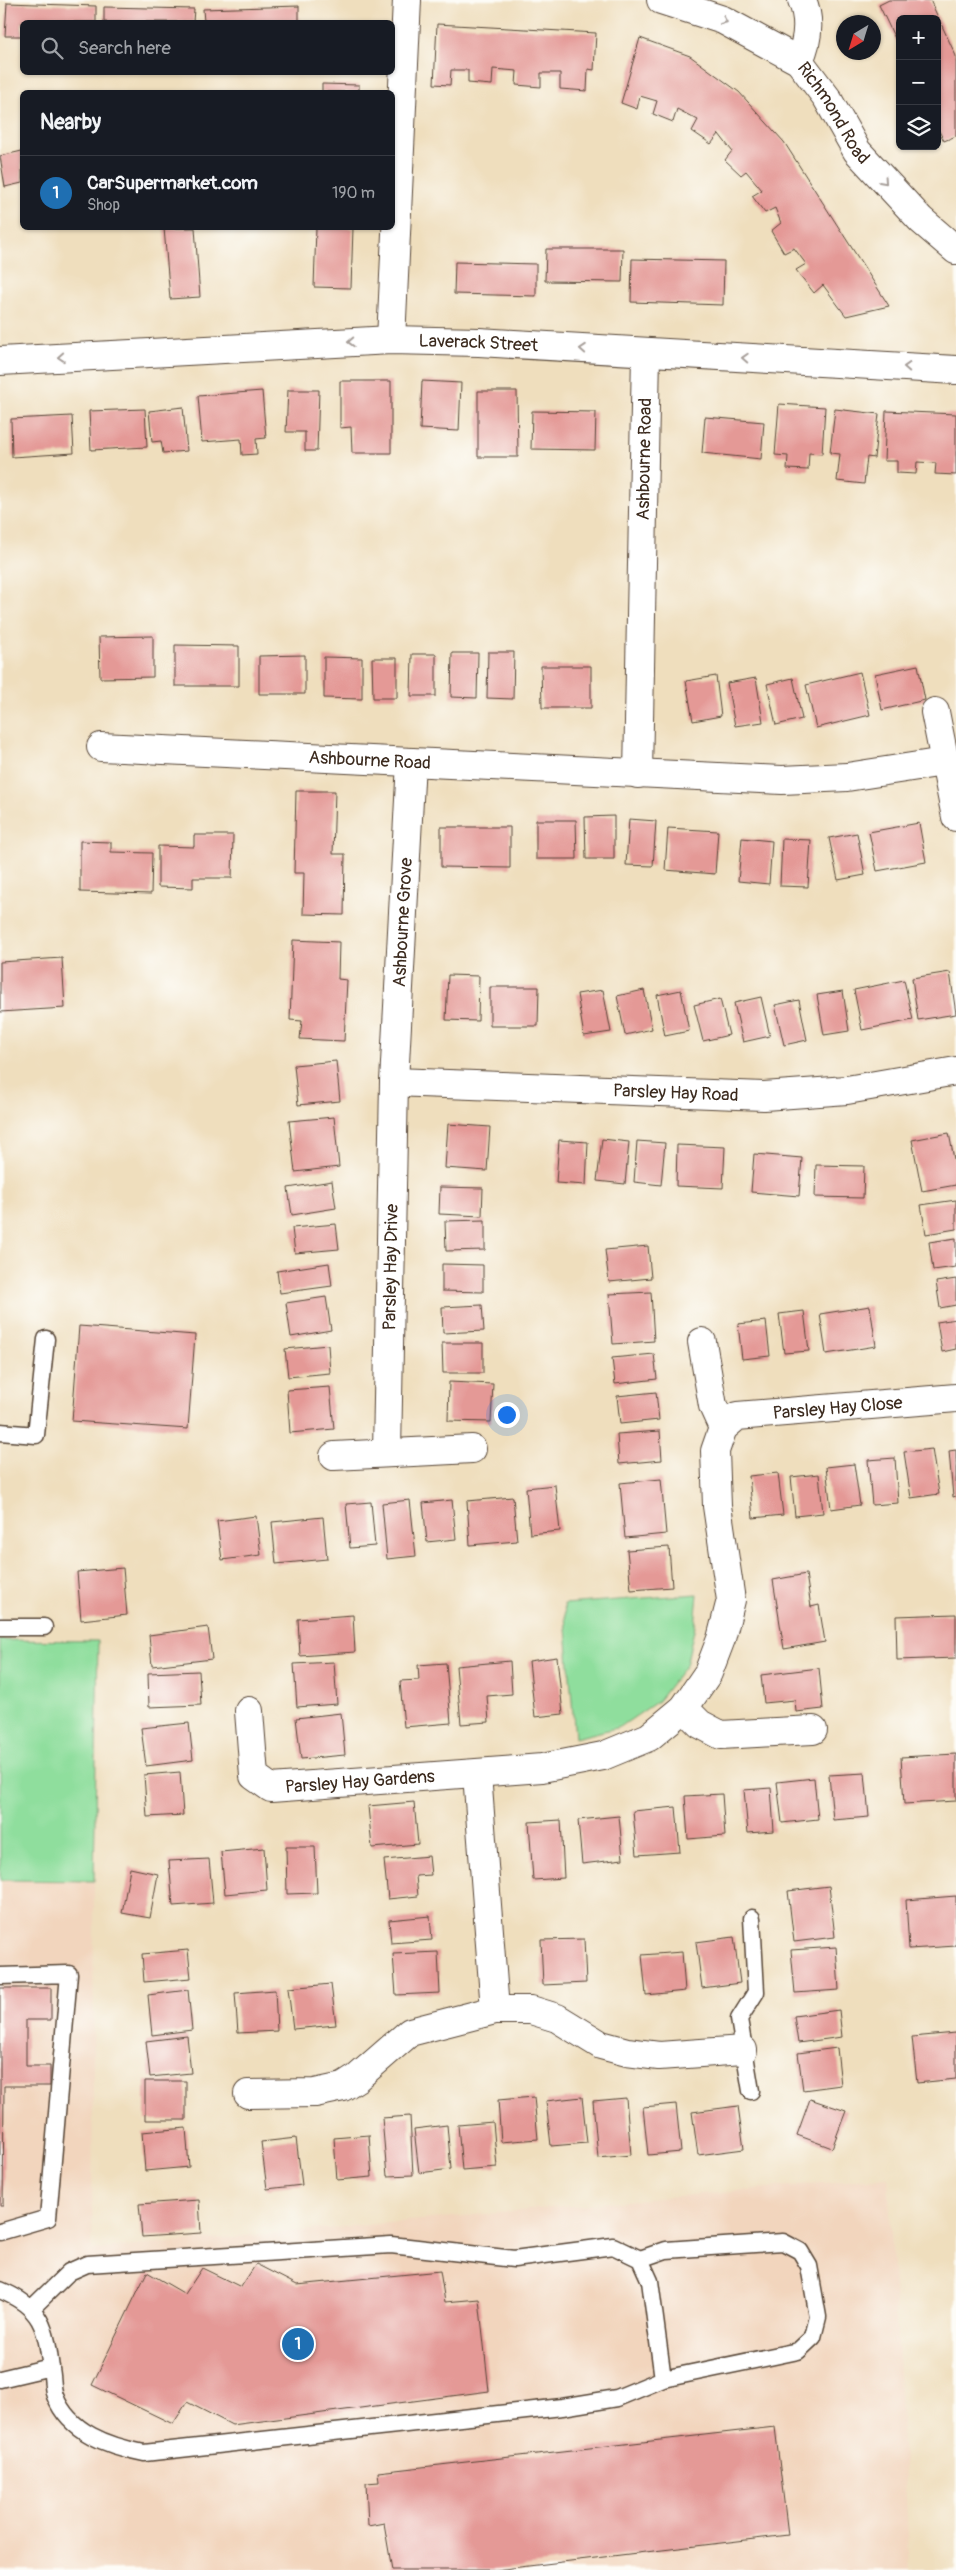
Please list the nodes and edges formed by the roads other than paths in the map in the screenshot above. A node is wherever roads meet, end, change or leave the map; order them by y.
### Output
1 (407, 0) edge
2 (661, 0) edge
3 (802, 0) edge
4 (800, 61) junction
5 (921, 220) junction
6 (956, 250) edge
7 (956, 271) edge
8 (391, 340) junction
9 (646, 353) junction
10 (0, 361) edge
11 (956, 370) edge
12 (934, 712) dead end
13 (101, 748) dead end
14 (411, 762) junction
15 (944, 762) junction
16 (638, 774) junction
17 (956, 817) edge
18 (956, 1071) edge
19 (394, 1082) junction
20 (46, 1339) dead end
21 (702, 1342) dead end
22 (956, 1398) edge
23 (723, 1428) junction
24 (0, 1432) edge
25 (472, 1449) dead end
26 (387, 1452) junction
27 (334, 1456) dead end
28 (0, 1627) edge
29 (44, 1628) dead end
30 (684, 1708) junction
31 (249, 1711) dead end
32 (813, 1730) dead end
33 (476, 1774) junction
34 (752, 1918) dead end
35 (0, 1976) edge
36 (495, 2010) junction
37 (743, 2050) junction
38 (751, 2091) dead end
39 (248, 2094) dead end
40 (0, 2232) edge
41 (640, 2259) junction
42 (0, 2290) edge
43 (32, 2308) junction
44 (51, 2367) junction
45 (0, 2379) edge
46 (663, 2379) junction

1 - 8 street
2 -> 4 street, Richmond Road
3 - 4 street
4 -> 5 street, Richmond Road
5 - 6 street, Richmond Road
5 - 7 street
9 -> 8 street, Laverack Street
8 -> 10 street, Laverack Street
11 -> 9 street, Laverack Street
9 - 16 street, Ashbourne Road
12 - 15 street
13 - 14 street, Ashbourne Road
14 - 16 street, Ashbourne Road
14 - 19 street, Ashbourne Grove
15 - 16 street, Ashbourne Road
15 - 17 street
18 - 19 street, Parsley Hay Road
19 - 26 street, Parsley Hay Drive
20 - 24 lane
21 - 23 street
22 - 23 street, Parsley Hay Close
23 - 30 street, Parsley Hay Gardens
25 - 26 street
26 - 27 street
28 - 29 lane
30 - 32 street
30 - 33 street, Parsley Hay Gardens
31 - 33 street, Parsley Hay Gardens
33 - 36 street
34 - 37 lane
35 - 40 lane
36 - 37 street
36 - 39 street
37 - 38 lane
41 - 43 lane
41 - 46 lane
41 - 46 lane
42 - 43 lane
43 - 44 lane
44 - 45 lane
44 - 46 lane

